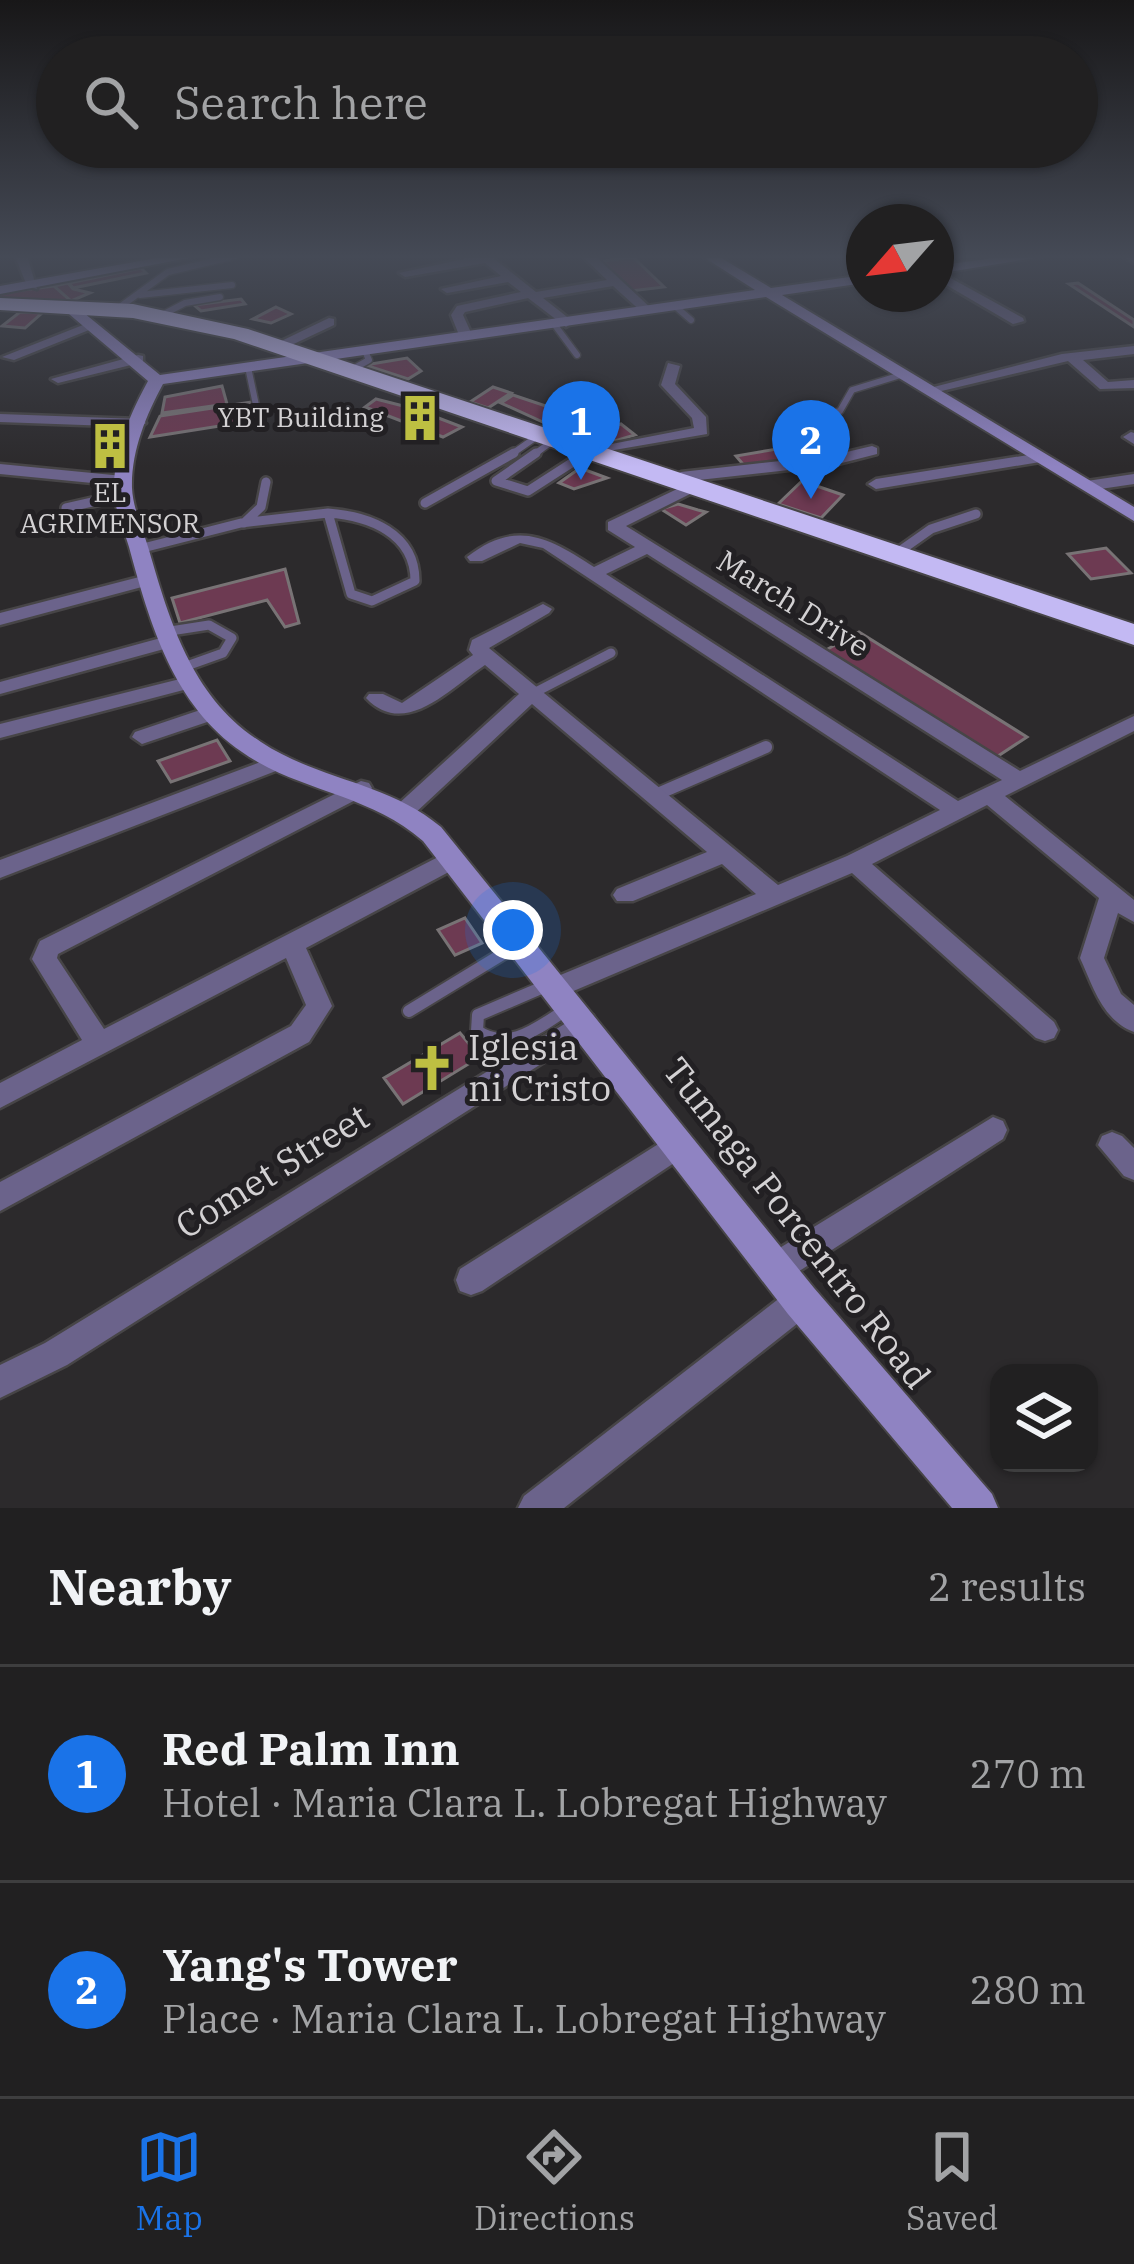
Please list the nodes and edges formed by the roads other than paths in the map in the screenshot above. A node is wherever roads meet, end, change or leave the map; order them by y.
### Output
1 (67, 326) edge
2 (99, 326) edge
3 (205, 326) edge
4 (320, 326) edge
5 (462, 326) edge
6 (537, 326) edge
7 (562, 326) edge
8 (828, 326) edge
9 (466, 337) junction
10 (278, 346) junction
11 (1134, 350) edge
12 (577, 355) dead end
13 (9, 357) dead end
14 (1071, 357) junction
15 (312, 358) junction
16 (138, 359) junction
17 (357, 361) junction
18 (673, 366) dead end
19 (248, 367) junction
20 (904, 374) junction
21 (58, 379) dead end
22 (157, 380) junction
23 (1134, 384) edge
24 (929, 390) junction
25 (256, 405) dead end
26 (0, 418) edge
27 (803, 420) dead end
28 (139, 423) junction
29 (549, 436) junction
30 (594, 450) junction
31 (872, 451) dead end
32 (1041, 458) junction
33 (0, 469) edge
34 (1134, 479) edge
35 (685, 481) junction
36 (266, 482) dead end
37 (876, 484) dead end
38 (1087, 486) junction
39 (123, 488) junction
40 (425, 503) dead end
41 (66, 508) dead end
42 (328, 512) junction
43 (976, 514) dead end
44 (1134, 515) edge
45 (242, 526) junction
46 (646, 548) junction
47 (139, 549) junction
48 (894, 555) junction
49 (476, 557) dead end
50 (592, 574) junction
51 (147, 580) junction
52 (543, 609) dead end
53 (0, 619) edge
54 (1134, 635) edge
55 (166, 637) junction
56 (610, 653) dead end
57 (485, 656) junction
58 (184, 675) junction
59 (0, 688) edge
60 (530, 695) junction
61 (376, 698) dead end
62 (212, 712) junction
63 (1134, 723) edge
64 (0, 730) edge
65 (142, 737) dead end
66 (766, 746) dead end
67 (278, 761) junction
68 (1020, 782) junction
69 (361, 788) junction
70 (653, 796) junction
71 (990, 796) junction
72 (404, 811) junction
73 (958, 812) junction
74 (724, 854) junction
75 (452, 860) junction
76 (855, 862) junction
77 (0, 869) edge
78 (625, 895) dead end
79 (774, 895) junction
80 (1111, 897) junction
81 (1134, 913) edge
82 (292, 944) junction
83 (520, 944) junction
84 (565, 1000) junction
85 (409, 1012) dead end
86 (1134, 1021) edge
87 (1045, 1030) dead end
88 (99, 1044) junction
89 (0, 1096) edge
90 (992, 1130) dead end
91 (679, 1144) junction
92 (1112, 1145) dead end
93 (1134, 1167) edge
94 (0, 1197) edge
95 (776, 1268) junction
96 (472, 1280) dead end
97 (802, 1301) junction
98 (0, 1382) edge
99 (536, 1508) edge
100 (977, 1508) edge

1 - 13 street
2 - 16 street
3 - 10 highway
4 - 10 street
5 - 9 street
6 - 9 street
7 - 12 lane
8 - 20 street
9 - 17 street
10 - 15 highway
11 - 14 street
14 - 23 street
14 - 24 street
15 - 17 highway
15 - 19 street
16 - 21 street
16 - 22 street
17 - 29 highway
18 - 30 street
19 - 22 street
19 - 25 lane
20 - 24 street
20 - 27 lane
22 - 28 street
24 - 32 street
26 - 28 street
28 - 39 street
29 - 30 highway
29 - 30 lane
29 - 40 lane
30 - 35 highway
31 - 35 street
32 - 37 street
32 - 38 street
33 - 39 street
34 - 38 street
35 - 46 street
35 - 48 highway
36 - 45 lane
38 - 44 street
39 - 41 lane
39 - 47 street, Tumaga Porcentro Road
42 - 42 lane
42 - 45 lane
43 - 48 lane
45 - 47 lane
46 - 50 street
46 - 68 street, March Drive
47 - 51 street, Tumaga Porcentro Road
48 - 54 highway
49 - 50 street
50 - 73 street
51 - 53 street
51 - 55 street, Tumaga Porcentro Road
52 - 57 street
55 - 58 street, Tumaga Porcentro Road
55 - 58 lane
55 - 59 street
56 - 60 lane
57 - 60 street
57 - 61 street
58 - 62 street, Tumaga Porcentro Road
58 - 64 street
60 - 70 street
60 - 72 street
62 - 65 street
62 - 67 street, Tumaga Porcentro Road
63 - 68 street, Comet Street
66 - 70 lane
67 - 69 street, Tumaga Porcentro Road
67 - 77 street
68 - 71 street, Comet Street
69 - 72 street, Tumaga Porcentro Road
69 - 88 street
70 - 74 street
71 - 73 street, Comet Street
71 - 80 street
72 - 75 street, Tumaga Porcentro Road
73 - 76 street, Comet Street
74 - 78 street
74 - 79 street
75 - 82 street
75 - 83 street, Tumaga Porcentro Road
76 - 79 street, Comet Street
76 - 87 street
79 - 84 street, Comet Street
80 - 81 street
80 - 86 street
82 - 88 street
82 - 94 street
83 - 84 street, Tumaga Porcentro Road
83 - 85 lane
84 - 84 lane
84 - 91 street, Tumaga Porcentro Road
84 - 98 street, Comet Street
88 - 89 street
90 - 95 street
91 - 95 street, Tumaga Porcentro Road
91 - 96 street
92 - 93 street
95 - 97 street, Tumaga Porcentro Road
97 - 99 street
97 - 100 street, Tumaga Porcentro Road

